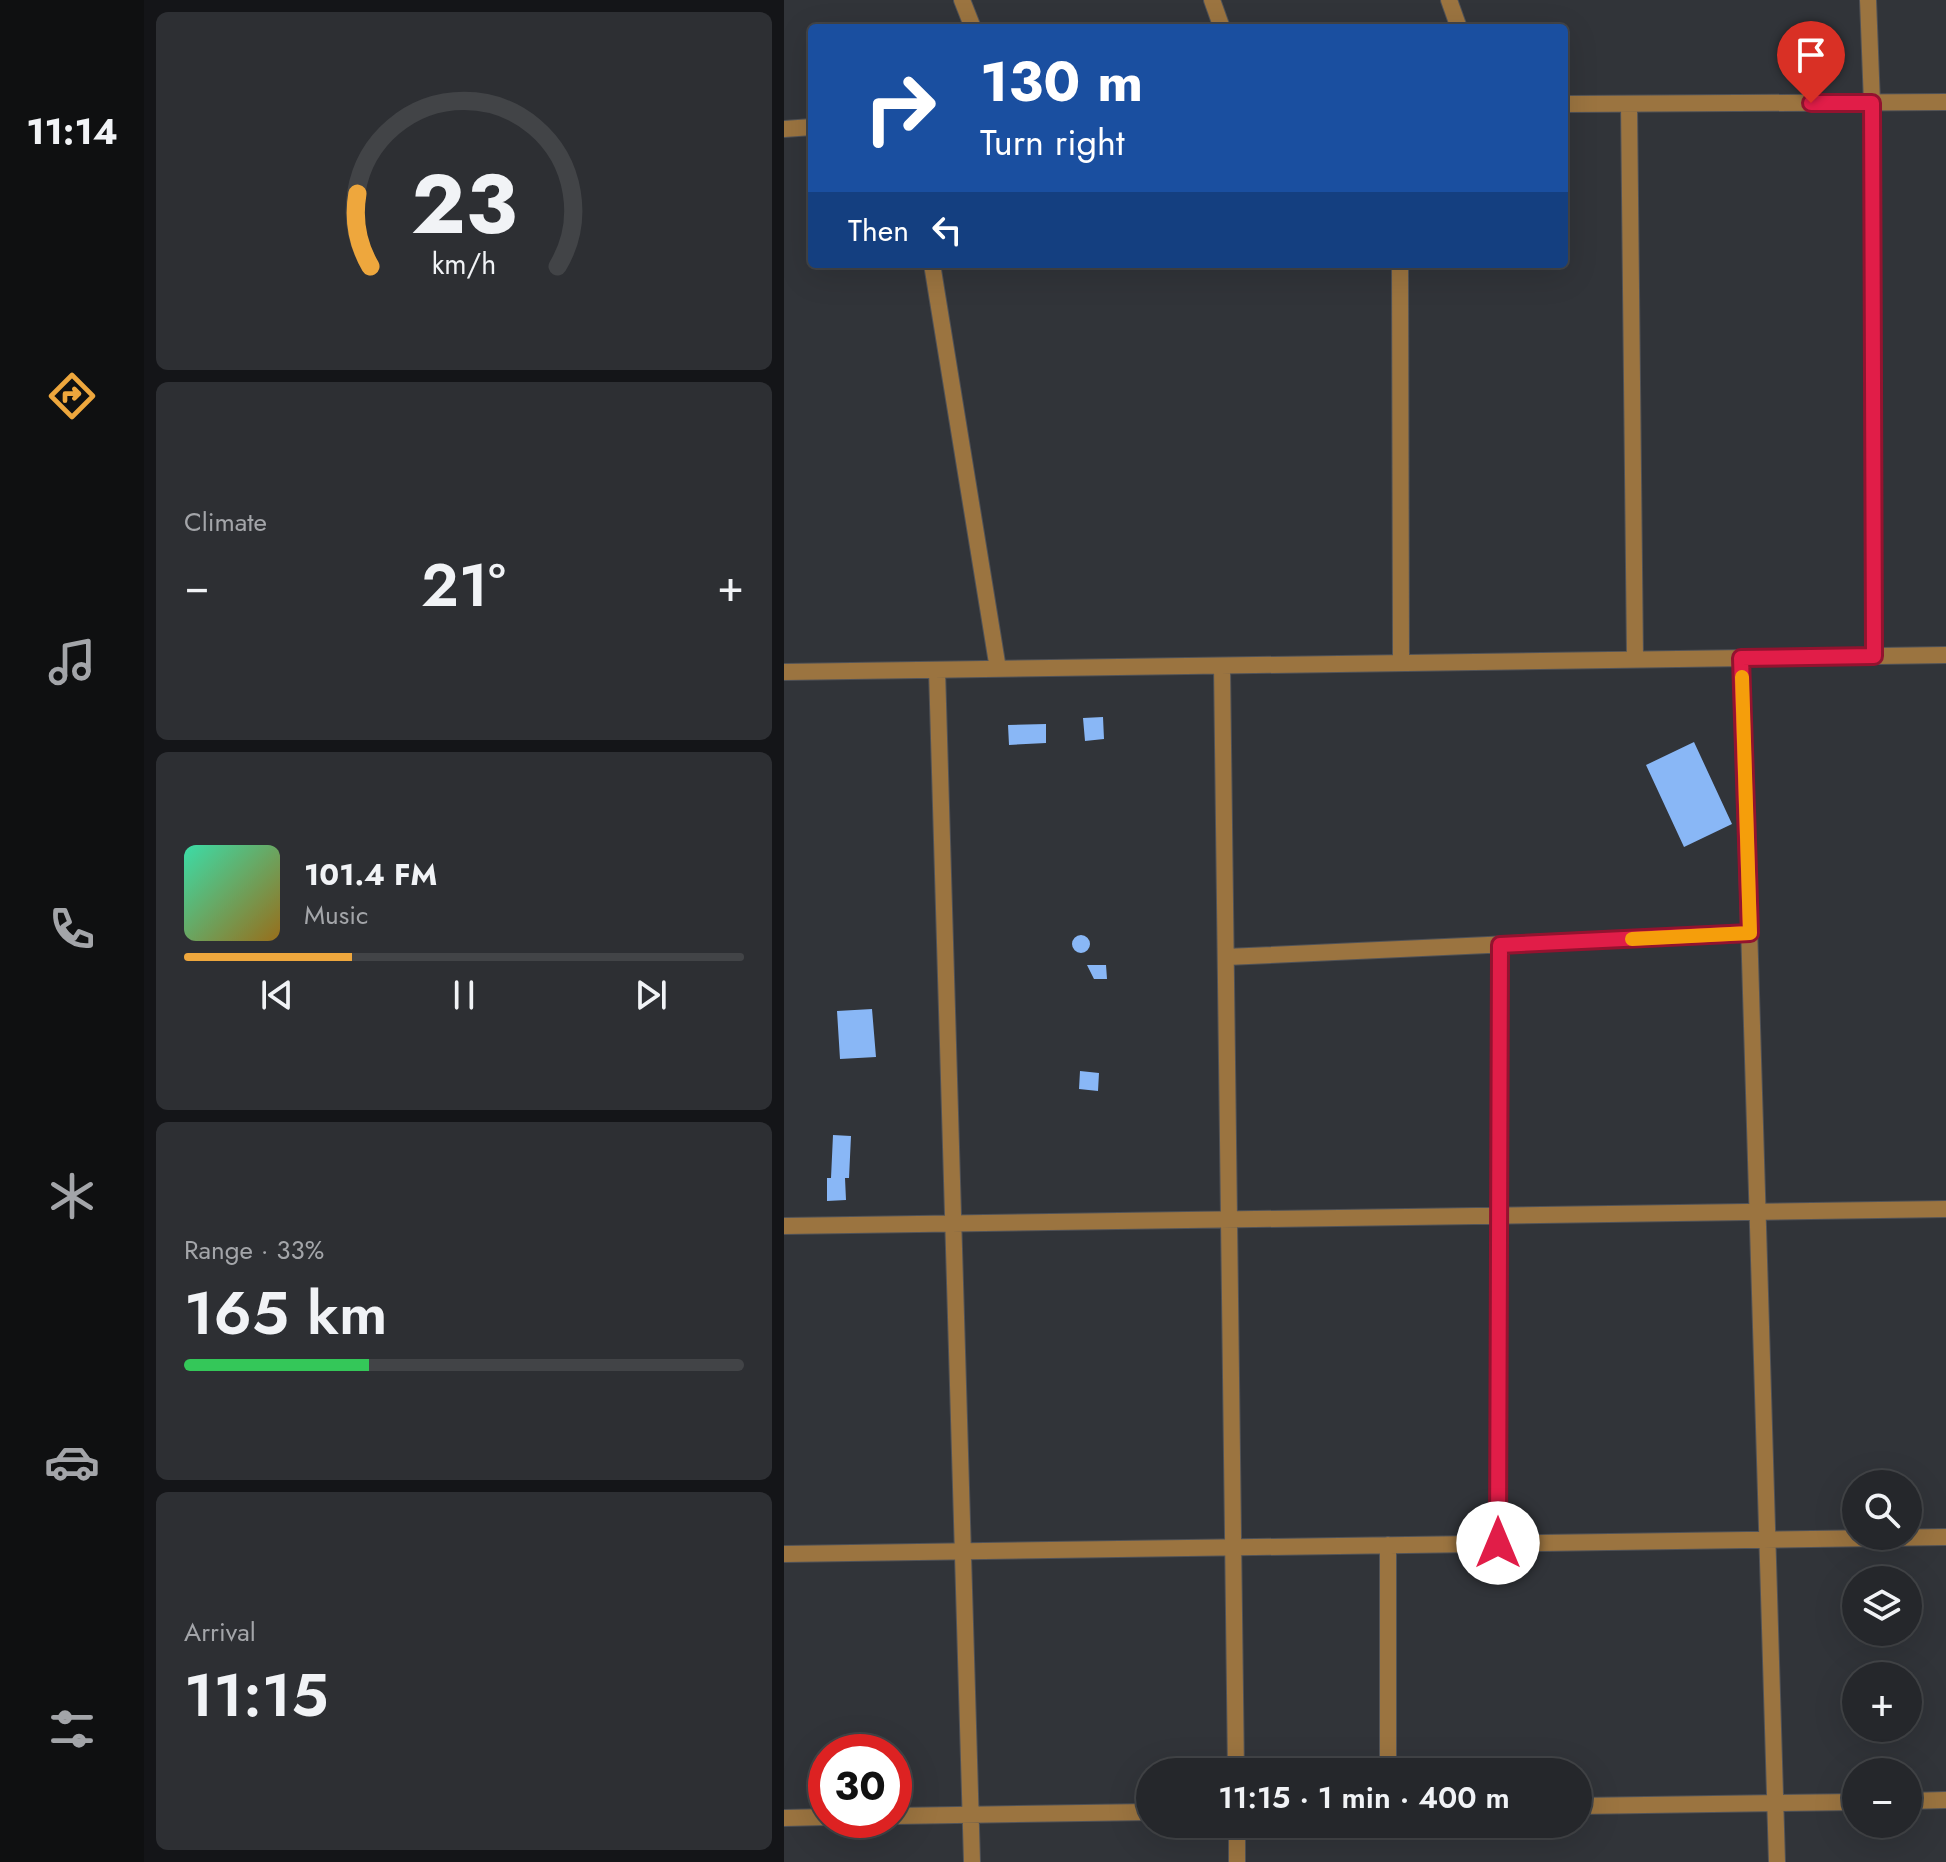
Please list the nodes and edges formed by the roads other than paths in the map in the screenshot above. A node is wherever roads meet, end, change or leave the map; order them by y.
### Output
1 (962, 0) edge
2 (1212, 0) edge
3 (1449, 0) edge
4 (1868, 0) edge
5 (971, 24) edge
6 (1221, 24) edge
7 (1458, 24) edge
8 (1946, 102) edge
9 (1872, 103) junction
10 (1568, 104) edge
11 (1629, 104) junction
12 (808, 127) edge
13 (784, 129) edge
14 (933, 268) edge
15 (1400, 268) edge
16 (1946, 655) edge
17 (1874, 656) junction
18 (1741, 658) junction
19 (1635, 659) junction
20 (1401, 663) junction
21 (1222, 666) junction
22 (998, 669) junction
23 (937, 670) junction
24 (784, 672) edge
25 (1750, 933) junction
26 (1500, 945) junction
27 (1226, 957) junction
28 (1946, 1209) edge
29 (1758, 1211) junction
30 (1499, 1215) junction
31 (1229, 1219) junction
32 (953, 1224) junction
33 (784, 1226) edge
34 (1946, 1537) edge
35 (1767, 1540) junction
36 (1498, 1543) junction
37 (1388, 1545) junction
38 (1233, 1547) junction
39 (963, 1551) junction
40 (784, 1554) edge
41 (1236, 1758) edge
42 (1388, 1758) edge
43 (1946, 1800) edge
44 (1922, 1801) edge
45 (1842, 1802) edge
46 (1775, 1803) junction
47 (1592, 1806) edge
48 (1136, 1812) edge
49 (971, 1815) junction
50 (912, 1816) edge
51 (808, 1817) edge
52 (784, 1818) edge
53 (1237, 1838) edge
54 (972, 1862) edge
55 (1237, 1862) edge
56 (1777, 1862) edge

1 - 5 street
2 - 6 street
3 - 7 street
4 - 9 street
8 - 9 street
9 - 11 street
9 - 17 street
10 - 11 street
11 - 19 street
12 - 13 street
14 - 22 street
15 - 20 street
16 - 17 street
17 - 18 street
18 - 19 street
18 - 25 street
19 - 20 street
20 - 21 street
21 - 22 street
21 - 27 street
22 - 23 street
23 - 24 street
23 - 32 street
25 - 26 street
25 - 29 street
26 - 27 street
26 - 30 street
27 - 31 street
28 - 29 street
29 - 30 street
29 - 35 street
30 - 31 street
30 - 36 street
31 - 32 street
31 - 38 street
32 - 33 street
32 - 39 street
34 - 35 street
35 - 36 street
35 - 46 street
36 - 37 street
37 - 38 street
37 - 42 street
38 - 39 street
38 - 41 street
39 - 40 street
39 - 49 street
43 - 44 street
45 - 46 street
46 - 47 street
46 - 56 street
48 - 49 street
49 - 50 street
49 - 54 street
51 - 52 street
53 - 55 street

